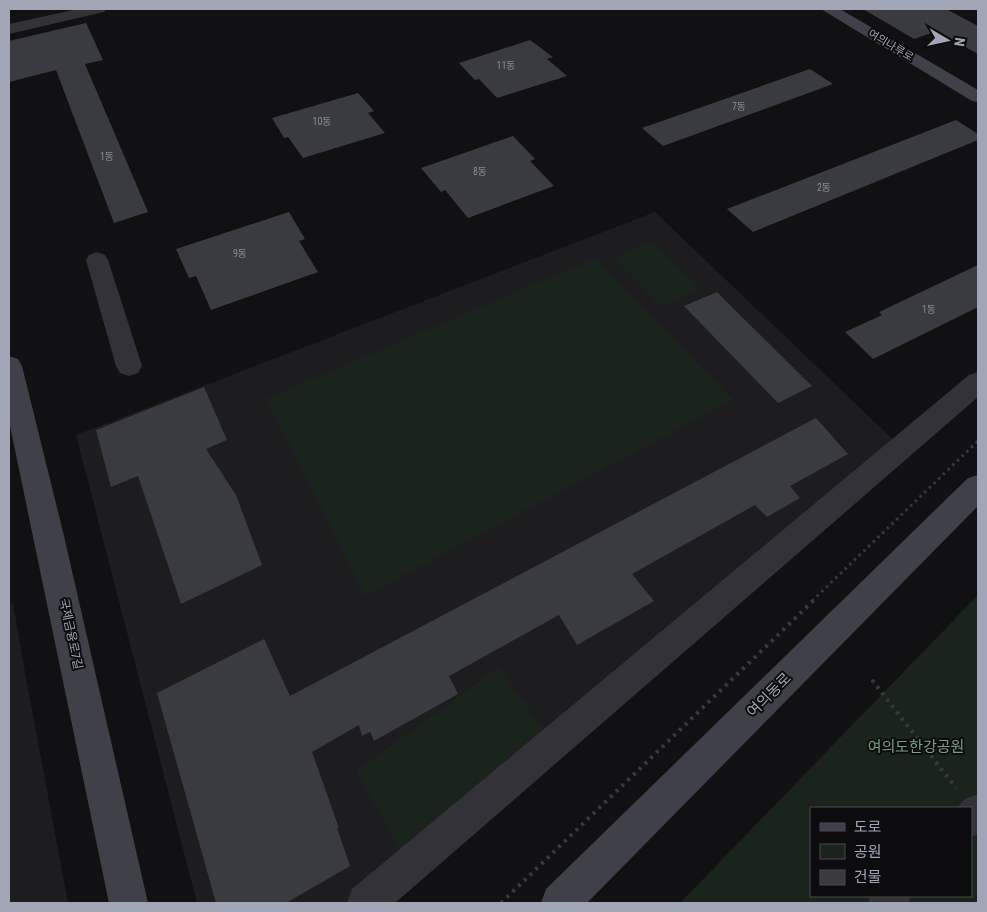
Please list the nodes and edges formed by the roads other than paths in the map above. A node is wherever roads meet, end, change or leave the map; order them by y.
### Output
1 (98, 9) edge
2 (829, 9) edge
3 (9, 29) edge
4 (978, 97) edge
5 (98, 260) dead end
6 (9, 366) edge
7 (129, 366) dead end
8 (978, 382) edge
9 (978, 488) edge
10 (129, 903) edge
11 (366, 903) edge
12 (560, 903) edge

1 - 3 street
2 - 4 street, 여의나루로
5 - 7 street
6 - 10 street, 국제금융로7길
8 - 11 street
9 - 12 street, 여의동로

